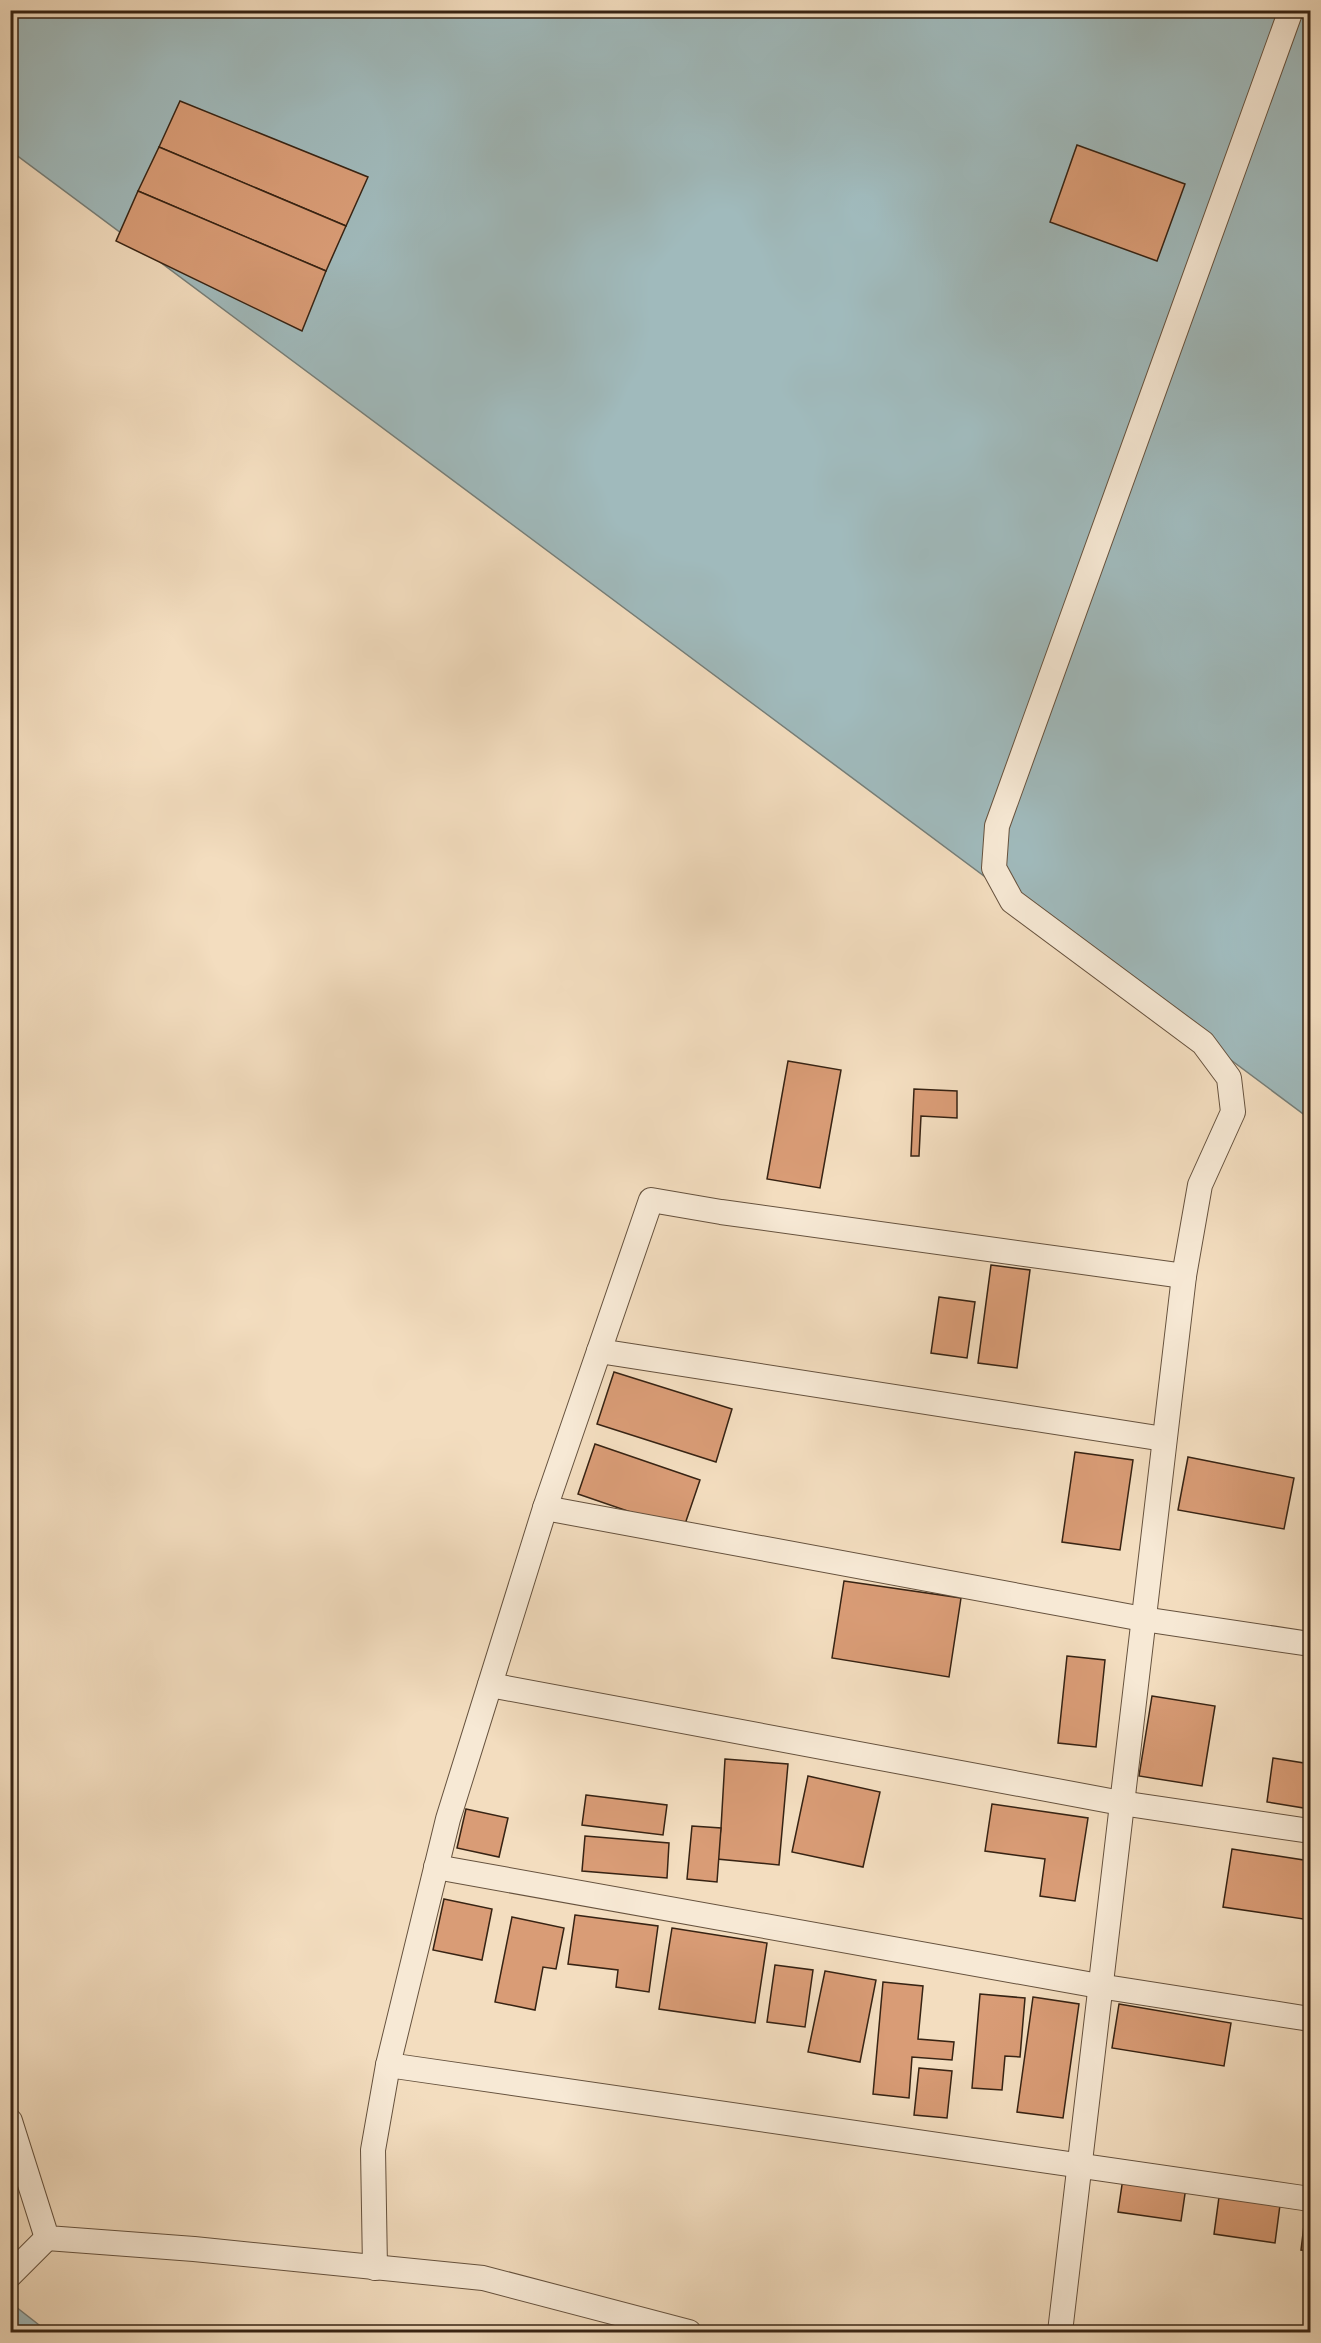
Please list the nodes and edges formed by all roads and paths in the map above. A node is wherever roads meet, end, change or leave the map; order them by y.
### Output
1 (1291, 10) edge
2 (1184, 1276) junction
3 (599, 1351) junction
4 (1164, 1439) junction
5 (545, 1508) junction
6 (1143, 1619) junction
7 (1311, 1644) edge
8 (490, 1685) junction
9 (1121, 1803) junction
10 (1311, 1831) edge
11 (436, 1868) junction
12 (1100, 1986) junction
13 (1311, 2019) edge
14 (388, 2065) junction
15 (10, 2121) edge
16 (1079, 2165) junction
17 (1311, 2199) edge
18 (47, 2238) junction
19 (375, 2268) junction
20 (10, 2275) edge
21 (689, 2332) edge
22 (1060, 2332) edge

1 - 2 lane
2 - 3 lane
2 - 4 lane
3 - 4 lane
3 - 5 lane
4 - 6 lane
5 - 6 lane
5 - 8 lane
6 - 7 lane
6 - 9 lane
8 - 9 lane
8 - 11 lane
9 - 10 lane
9 - 12 lane
11 - 12 lane
11 - 14 lane
12 - 13 lane
12 - 16 lane
14 - 16 lane
14 - 19 lane
15 - 18 lane
16 - 17 lane
16 - 22 lane
18 - 19 lane
18 - 20 lane
19 - 21 lane

